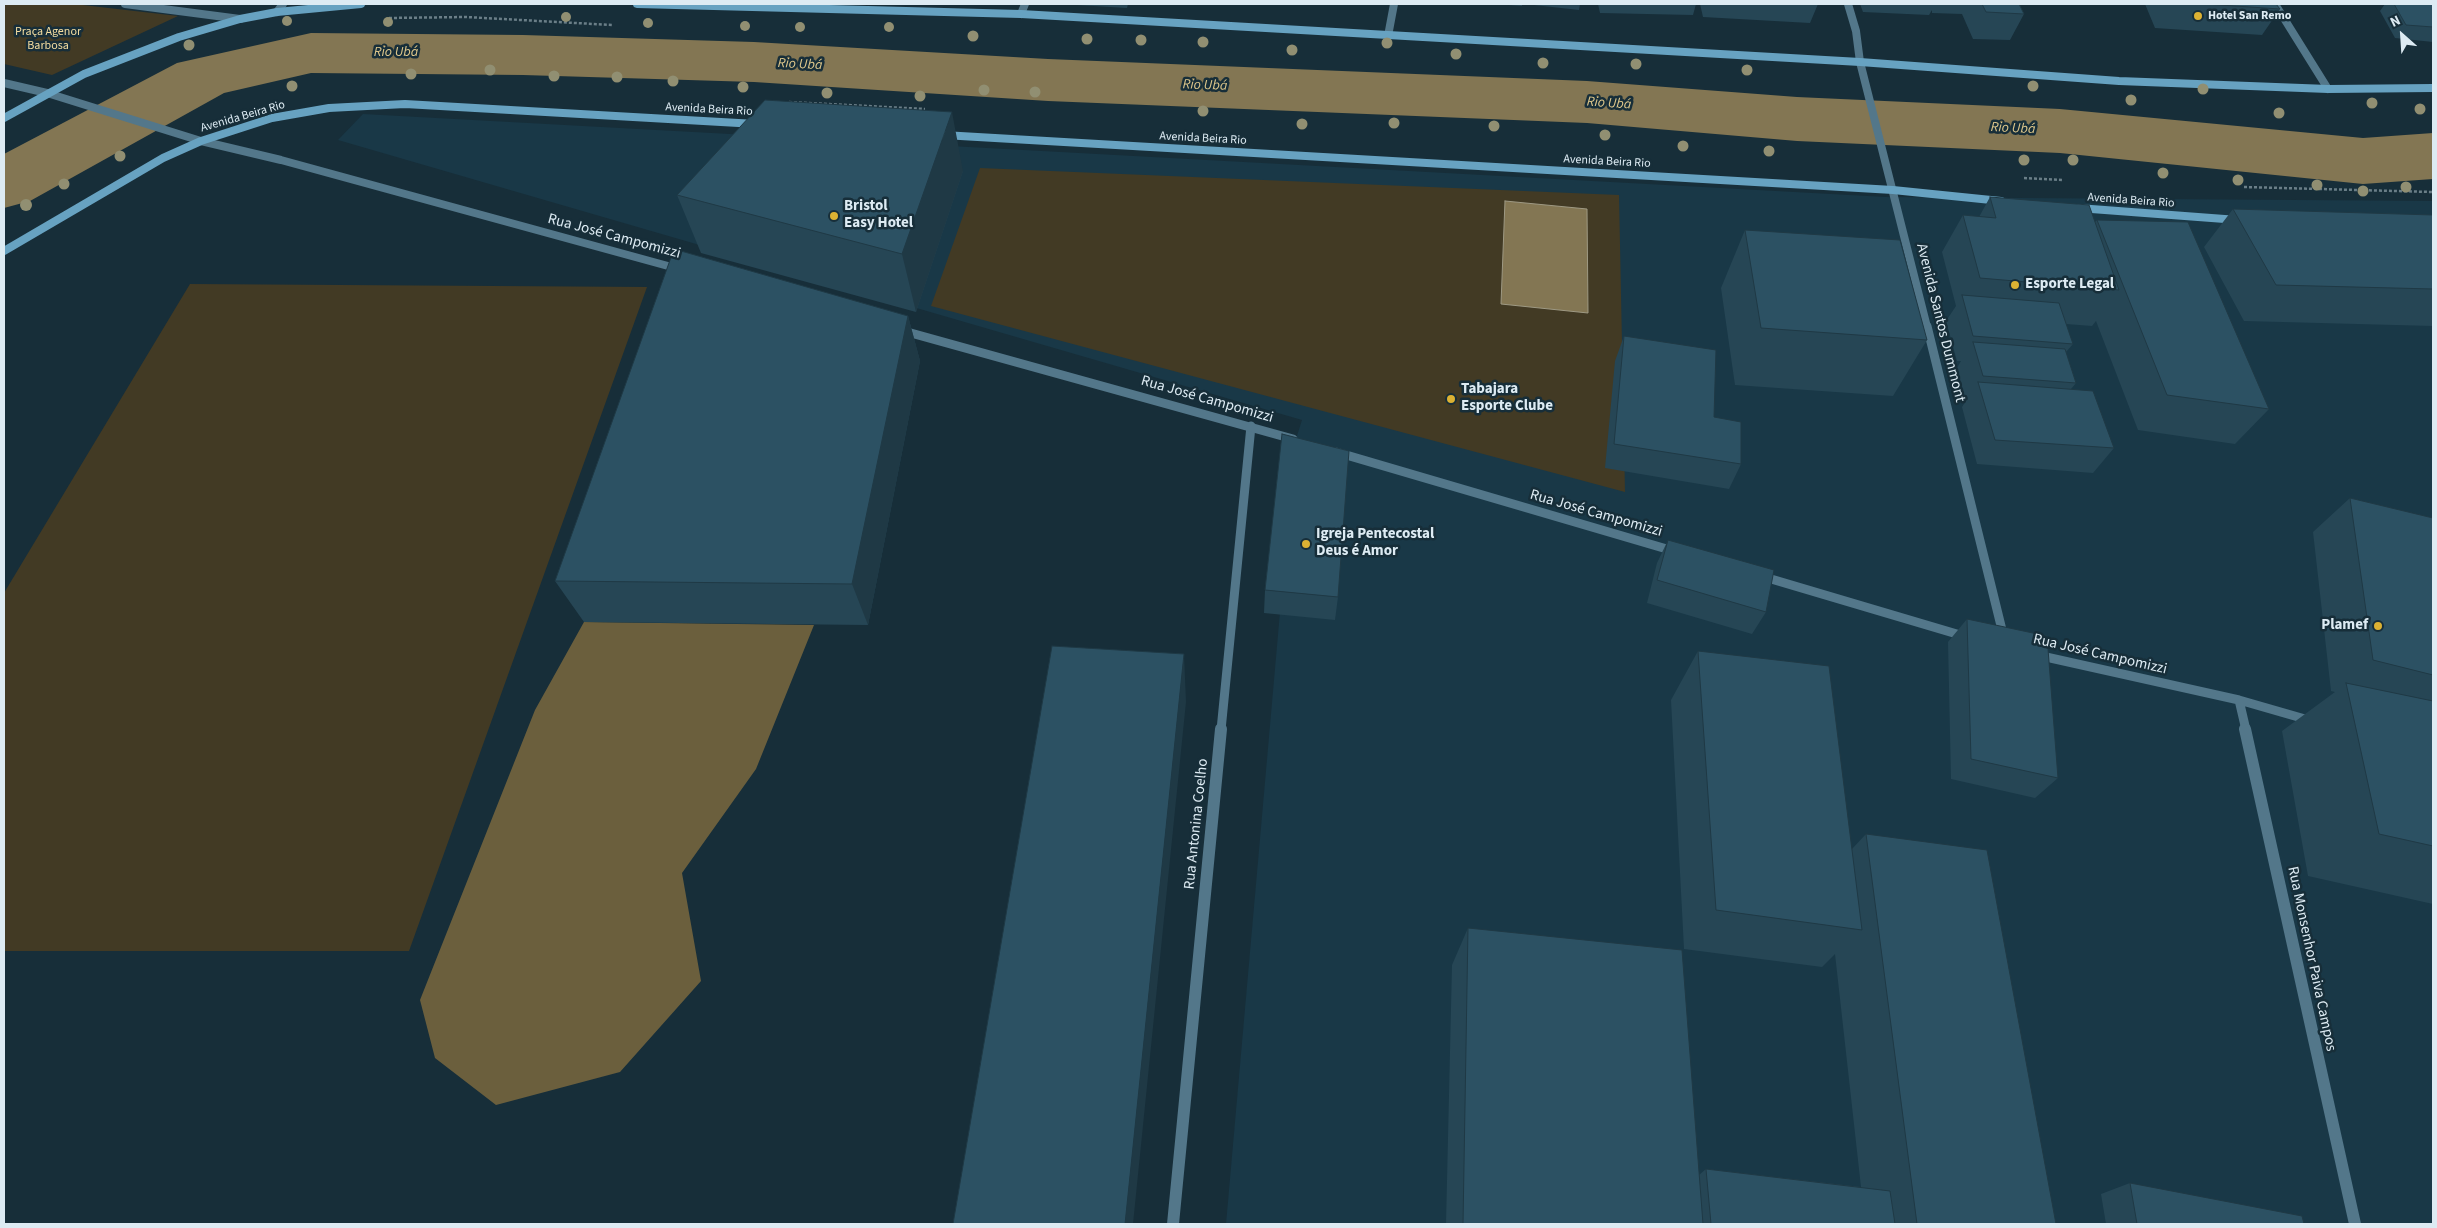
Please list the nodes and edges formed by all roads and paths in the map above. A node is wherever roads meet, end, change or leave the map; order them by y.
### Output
1 (125, 4) edge
2 (283, 4) edge
3 (361, 4) edge
4 (636, 4) edge
5 (654, 4) edge
6 (1025, 4) edge
7 (1394, 4) edge
8 (1848, 4) edge
9 (2275, 4) edge
10 (277, 12) junction
11 (1021, 14) junction
12 (240, 19) junction
13 (1388, 36) junction
14 (1860, 62) junction
15 (4, 83) edge
16 (2433, 88) edge
17 (2328, 89) junction
18 (47, 93) junction
19 (4, 118) edge
20 (763, 124) edge
21 (932, 134) edge
22 (201, 141) junction
23 (1893, 190) junction
24 (2008, 201) edge
25 (2066, 207) edge
26 (2243, 220) edge
27 (4, 251) edge
28 (684, 271) edge
29 (886, 326) edge
30 (1251, 426) junction
31 (1298, 440) edge
32 (1327, 449) edge
33 (1691, 556) edge
34 (1748, 573) edge
35 (1978, 640) edge
36 (2001, 647) edge
37 (2026, 653) edge
38 (2239, 700) junction
39 (2322, 724) dead end
40 (1173, 1224) edge
41 (2355, 1224) edge

1 - 12 street
2 - 10 street
3 - 10 main road
4 - 5 main road
5 - 11 main road
6 - 11 street
7 - 13 street
8 - 14 street, Avenida Santos Dummont
9 - 17 street
10 - 12 main road
11 - 13 main road
12 - 18 main road
13 - 14 main road
14 - 17 main road
14 - 23 street, Avenida Santos Dummont
15 - 18 street, Rua José Campomizzi
16 - 17 main road
18 - 19 main road
18 - 22 street, Rua José Campomizzi
20 - 22 main road, Avenida Beira Rio
21 - 23 main road, Avenida Beira Rio
22 - 27 main road, Avenida Beira Rio
22 - 28 street, Rua José Campomizzi
23 - 24 main road, Avenida Beira Rio
23 - 36 street, Avenida Santos Dummont
25 - 26 main road, Avenida Beira Rio
29 - 30 street, Rua José Campomizzi
30 - 31 street, Rua José Campomizzi
30 - 40 street, Rua Antonina Coelho
32 - 33 street, Rua José Campomizzi
34 - 35 street
37 - 38 street, Rua José Campomizzi
38 - 39 street, Rua José Campomizzi
38 - 41 street, Rua Monsenhor Paiva Campos

